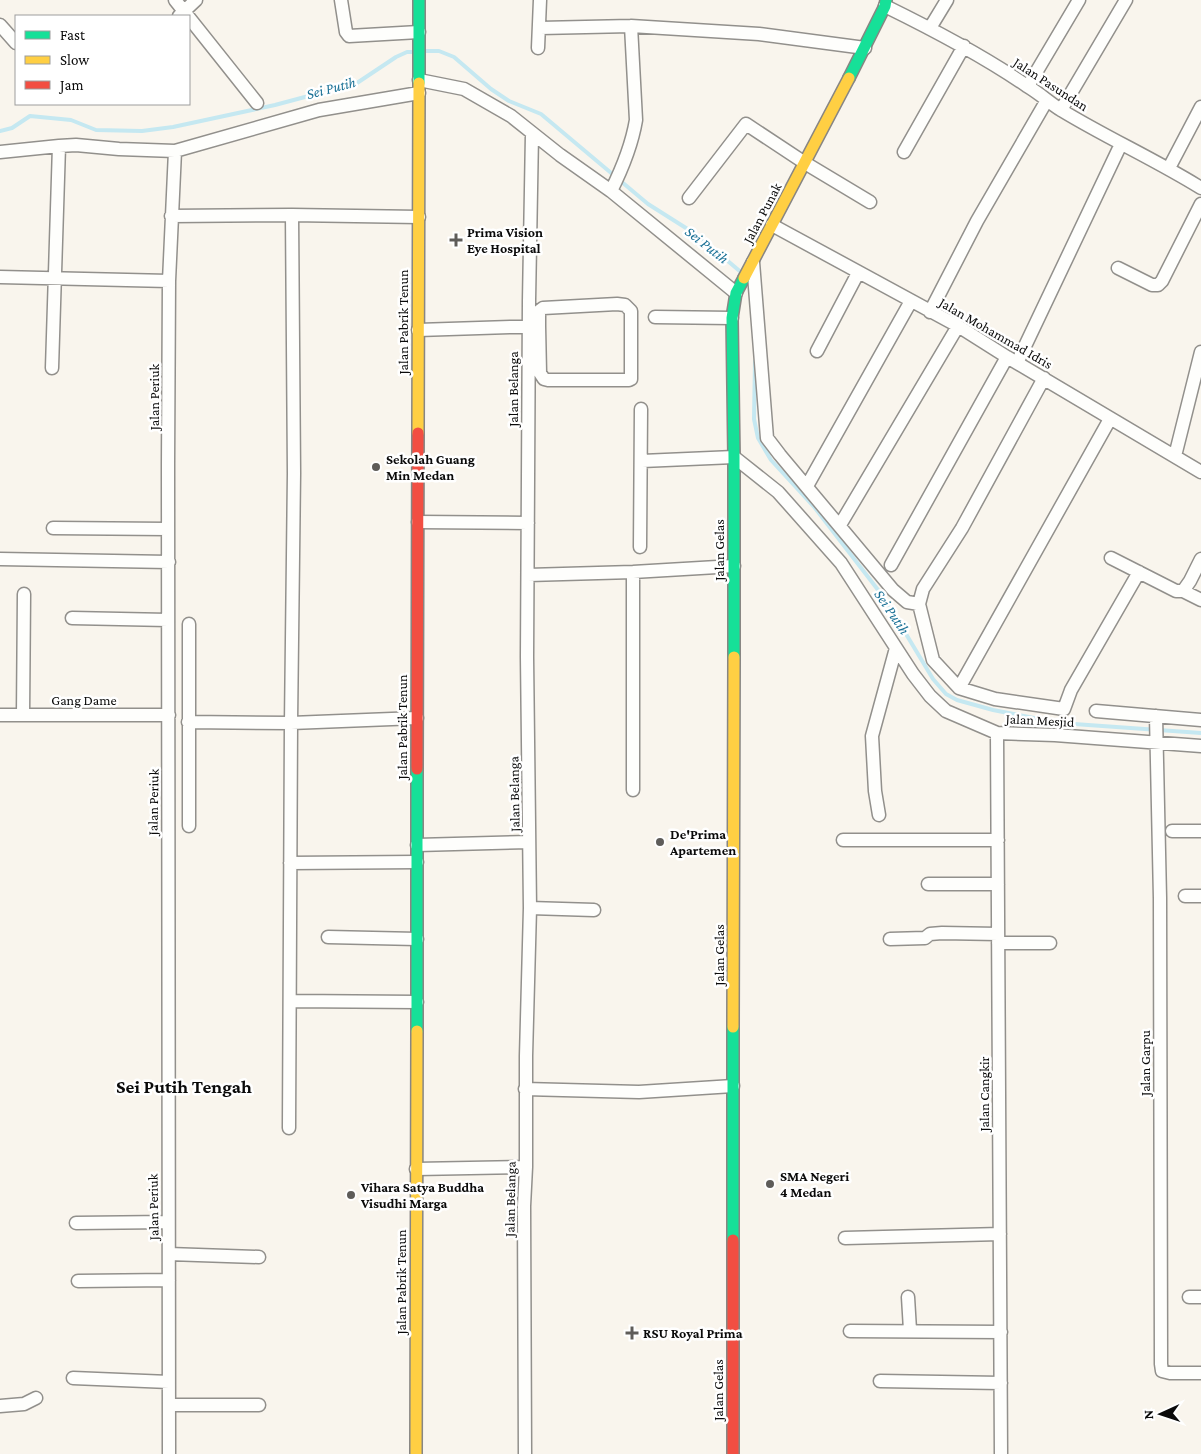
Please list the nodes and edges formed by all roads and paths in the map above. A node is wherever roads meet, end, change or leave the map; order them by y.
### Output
1 (175, 0) edge
2 (196, 0) edge
3 (340, 0) edge
4 (419, 0) edge
5 (540, 0) edge
6 (947, 0) edge
7 (1079, 0) edge
8 (1126, 0) edge
9 (885, 3) edge
10 (182, 13) edge
11 (190, 23) edge
12 (0, 25) edge
13 (631, 26) junction
14 (540, 28) junction
15 (930, 28) junction
16 (418, 32) junction
17 (15, 42) edge
18 (964, 46) junction
19 (538, 48) dead end
20 (865, 48) junction
21 (419, 75) junction
22 (1028, 86) junction
23 (419, 93) junction
24 (1047, 100) junction
25 (257, 103) dead end
26 (1201, 107) edge
27 (1061, 110) junction
28 (532, 134) junction
29 (1121, 144) junction
30 (59, 146) junction
31 (175, 151) junction
32 (0, 152) edge
33 (904, 152) dead end
34 (805, 163) junction
35 (1169, 168) junction
36 (613, 188) junction
37 (1201, 188) edge
38 (689, 198) dead end
39 (870, 202) dead end
40 (1201, 204) edge
41 (292, 215) junction
42 (171, 216) junction
43 (418, 216) junction
44 (772, 225) junction
45 (750, 266) junction
46 (1118, 268) dead end
47 (858, 273) junction
48 (0, 277) edge
49 (54, 278) junction
50 (169, 281) junction
51 (738, 288) junction
52 (911, 301) junction
53 (930, 312) junction
54 (655, 317) dead end
55 (732, 318) junction
56 (534, 326) junction
57 (958, 326) junction
58 (418, 330) junction
59 (817, 352) dead end
60 (1201, 352) edge
61 (1012, 360) junction
62 (52, 368) dead end
63 (1044, 378) junction
64 (641, 410) dead end
65 (1110, 419) junction
66 (734, 456) junction
67 (1175, 456) junction
68 (642, 461) junction
69 (1201, 472) edge
70 (806, 486) junction
71 (418, 522) junction
72 (528, 523) junction
73 (840, 525) junction
74 (53, 528) dead end
75 (168, 529) junction
76 (640, 547) dead end
77 (0, 558) edge
78 (1111, 558) dead end
79 (1201, 559) edge
80 (169, 562) junction
81 (891, 565) dead end
82 (734, 566) junction
83 (633, 572) junction
84 (1139, 572) junction
85 (528, 574) junction
86 (1183, 591) junction
87 (24, 594) dead end
88 (1201, 600) edge
89 (919, 604) junction
90 (72, 618) dead end
91 (168, 620) junction
92 (189, 624) dead end
93 (896, 648) junction
94 (959, 688) junction
95 (1096, 711) dead end
96 (0, 715) edge
97 (23, 715) junction
98 (169, 715) junction
99 (1156, 717) junction
100 (417, 718) junction
101 (1201, 720) edge
102 (188, 722) junction
103 (291, 722) junction
104 (997, 733) junction
105 (1156, 741) junction
106 (1201, 746) edge
107 (633, 790) dead end
108 (879, 815) dead end
109 (188, 826) dead end
110 (1172, 831) dead end
111 (1201, 831) edge
112 (843, 840) dead end
113 (998, 840) junction
114 (529, 842) junction
115 (417, 845) junction
116 (417, 862) junction
117 (290, 863) junction
118 (928, 884) dead end
119 (998, 884) junction
120 (1184, 896) dead end
121 (1201, 896) edge
122 (530, 908) junction
123 (594, 910) dead end
124 (328, 937) dead end
125 (998, 938) junction
126 (417, 939) junction
127 (890, 939) dead end
128 (1050, 943) dead end
129 (291, 1001) junction
130 (417, 1002) junction
131 (734, 1086) junction
132 (525, 1089) junction
133 (289, 1128) dead end
134 (526, 1168) junction
135 (416, 1169) junction
136 (168, 1222) junction
137 (76, 1223) dead end
138 (1000, 1234) junction
139 (845, 1238) dead end
140 (169, 1254) junction
141 (259, 1257) dead end
142 (169, 1280) junction
143 (78, 1281) dead end
144 (908, 1297) dead end
145 (910, 1330) junction
146 (850, 1331) dead end
147 (1001, 1332) junction
148 (1201, 1373) edge
149 (73, 1378) dead end
150 (880, 1381) dead end
151 (169, 1382) junction
152 (1001, 1383) junction
153 (36, 1398) dead end
154 (169, 1405) junction
155 (259, 1405) dead end
156 (0, 1406) edge
157 (169, 1454) edge
158 (416, 1454) edge
159 (525, 1454) edge
160 (733, 1454) edge
161 (1001, 1454) edge

1 - 10 street
2 - 10 street
3 - 16 street
4 - 16 street, Jalan Pabrik Tenun
5 - 14 street
6 - 15 street
7 - 22 street
8 - 27 street
9 - 15 street, Jalan Pasundan
9 - 20 street, Jalan Punak
11 - 25 street
12 - 17 street
13 - 14 street
13 - 20 street
13 - 36 street
14 - 19 street
15 - 18 street, Jalan Pasundan
16 - 21 street, Jalan Pabrik Tenun
18 - 22 street, Jalan Pasundan
18 - 33 street
20 - 34 street, Jalan Punak
21 - 23 street, Jalan Pabrik Tenun
21 - 28 street
22 - 24 street, Jalan Pasundan
23 - 31 street
23 - 43 street, Jalan Pabrik Tenun
24 - 27 street, Jalan Pasundan
24 - 53 street
26 - 35 street
27 - 29 street, Jalan Pasundan
28 - 36 street
28 - 56 street, Jalan Belanga
29 - 35 street, Jalan Pasundan
29 - 61 street
30 - 31 street
30 - 32 street
30 - 49 street
31 - 42 street, Jalan Periuk
34 - 38 street
34 - 39 street
34 - 44 street, Jalan Punak
35 - 37 street, Jalan Pasundan
36 - 51 street
40 - 46 street
41 - 42 street
41 - 43 street
41 - 103 street
42 - 50 street, Jalan Periuk
43 - 58 street, Jalan Pabrik Tenun
44 - 45 street, Jalan Punak
44 - 47 street, Jalan Mohammad Idris
45 - 51 street, Jalan Punak
45 - 70 street
47 - 52 street, Jalan Mohammad Idris
47 - 59 street
48 - 49 street
49 - 50 street
49 - 62 street
50 - 75 street, Jalan Periuk
51 - 55 street, Jalan Punak
52 - 53 street, Jalan Mohammad Idris
52 - 70 street
53 - 57 street, Jalan Mohammad Idris
54 - 55 street
55 - 66 street, Jalan Punak
56 - 56 street
56 - 58 street
56 - 72 street, Jalan Belanga
57 - 61 street, Jalan Mohammad Idris
57 - 73 street
58 - 71 street, Jalan Pabrik Tenun
60 - 67 street
61 - 63 street, Jalan Mohammad Idris
61 - 81 street
63 - 65 street, Jalan Mohammad Idris
63 - 89 street
64 - 68 street
65 - 67 street, Jalan Mohammad Idris
65 - 94 street
66 - 68 street
66 - 82 street, Jalan Gelas
66 - 93 street, Jalan Mesjid
67 - 69 street, Jalan Mohammad Idris
68 - 76 street
70 - 73 street
71 - 72 street
71 - 100 street, Jalan Pabrik Tenun
72 - 85 street, Jalan Belanga
73 - 89 street
74 - 75 street
75 - 80 street, Jalan Periuk
77 - 80 street
78 - 84 street
79 - 86 street
80 - 91 street, Jalan Periuk
82 - 83 street
82 - 131 street, Jalan Gelas
83 - 85 street
83 - 107 street
84 - 86 street
84 - 94 street
85 - 114 street, Jalan Belanga
86 - 88 street
87 - 97 street
89 - 94 street
90 - 91 street
91 - 98 street, Jalan Periuk
92 - 102 street
93 - 104 street, Jalan Mesjid
93 - 108 street
95 - 99 street
96 - 97 street, Gang Dame
97 - 98 street, Gang Dame
98 - 136 street, Jalan Periuk
99 - 101 street
99 - 105 street, Jalan Garpu
100 - 103 street
100 - 115 street, Jalan Pabrik Tenun
102 - 103 street
102 - 109 street
103 - 117 street
104 - 105 street, Jalan Mesjid
104 - 113 street, Jalan Cangkir
105 - 106 street, Jalan Mesjid
105 - 148 street, Jalan Garpu
110 - 111 street
112 - 113 street
113 - 119 street, Jalan Cangkir
114 - 115 street
114 - 122 street, Jalan Belanga
115 - 116 street, Jalan Pabrik Tenun
116 - 117 street
116 - 126 street, Jalan Pabrik Tenun
117 - 129 street
118 - 119 street
119 - 125 street, Jalan Cangkir
120 - 121 street
122 - 123 street
122 - 132 street, Jalan Belanga
124 - 126 street
125 - 127 street
125 - 128 street
125 - 138 street, Jalan Cangkir
126 - 130 street, Jalan Pabrik Tenun
129 - 130 street
129 - 133 street
130 - 135 street, Jalan Pabrik Tenun
131 - 132 street
131 - 160 street, Jalan Gelas
132 - 134 street, Jalan Belanga
134 - 135 street
134 - 159 street, Jalan Belanga
135 - 158 street, Jalan Pabrik Tenun
136 - 137 street
136 - 140 street, Jalan Periuk
138 - 139 street
138 - 147 street, Jalan Cangkir
140 - 141 street
140 - 142 street, Jalan Periuk
142 - 143 street
142 - 151 street, Jalan Periuk
144 - 145 street
145 - 146 street
145 - 147 street
147 - 152 street, Jalan Cangkir
149 - 151 street
150 - 152 street
151 - 154 street, Jalan Periuk
152 - 161 street, Jalan Cangkir
153 - 156 street
154 - 155 street
154 - 157 street, Jalan Periuk

